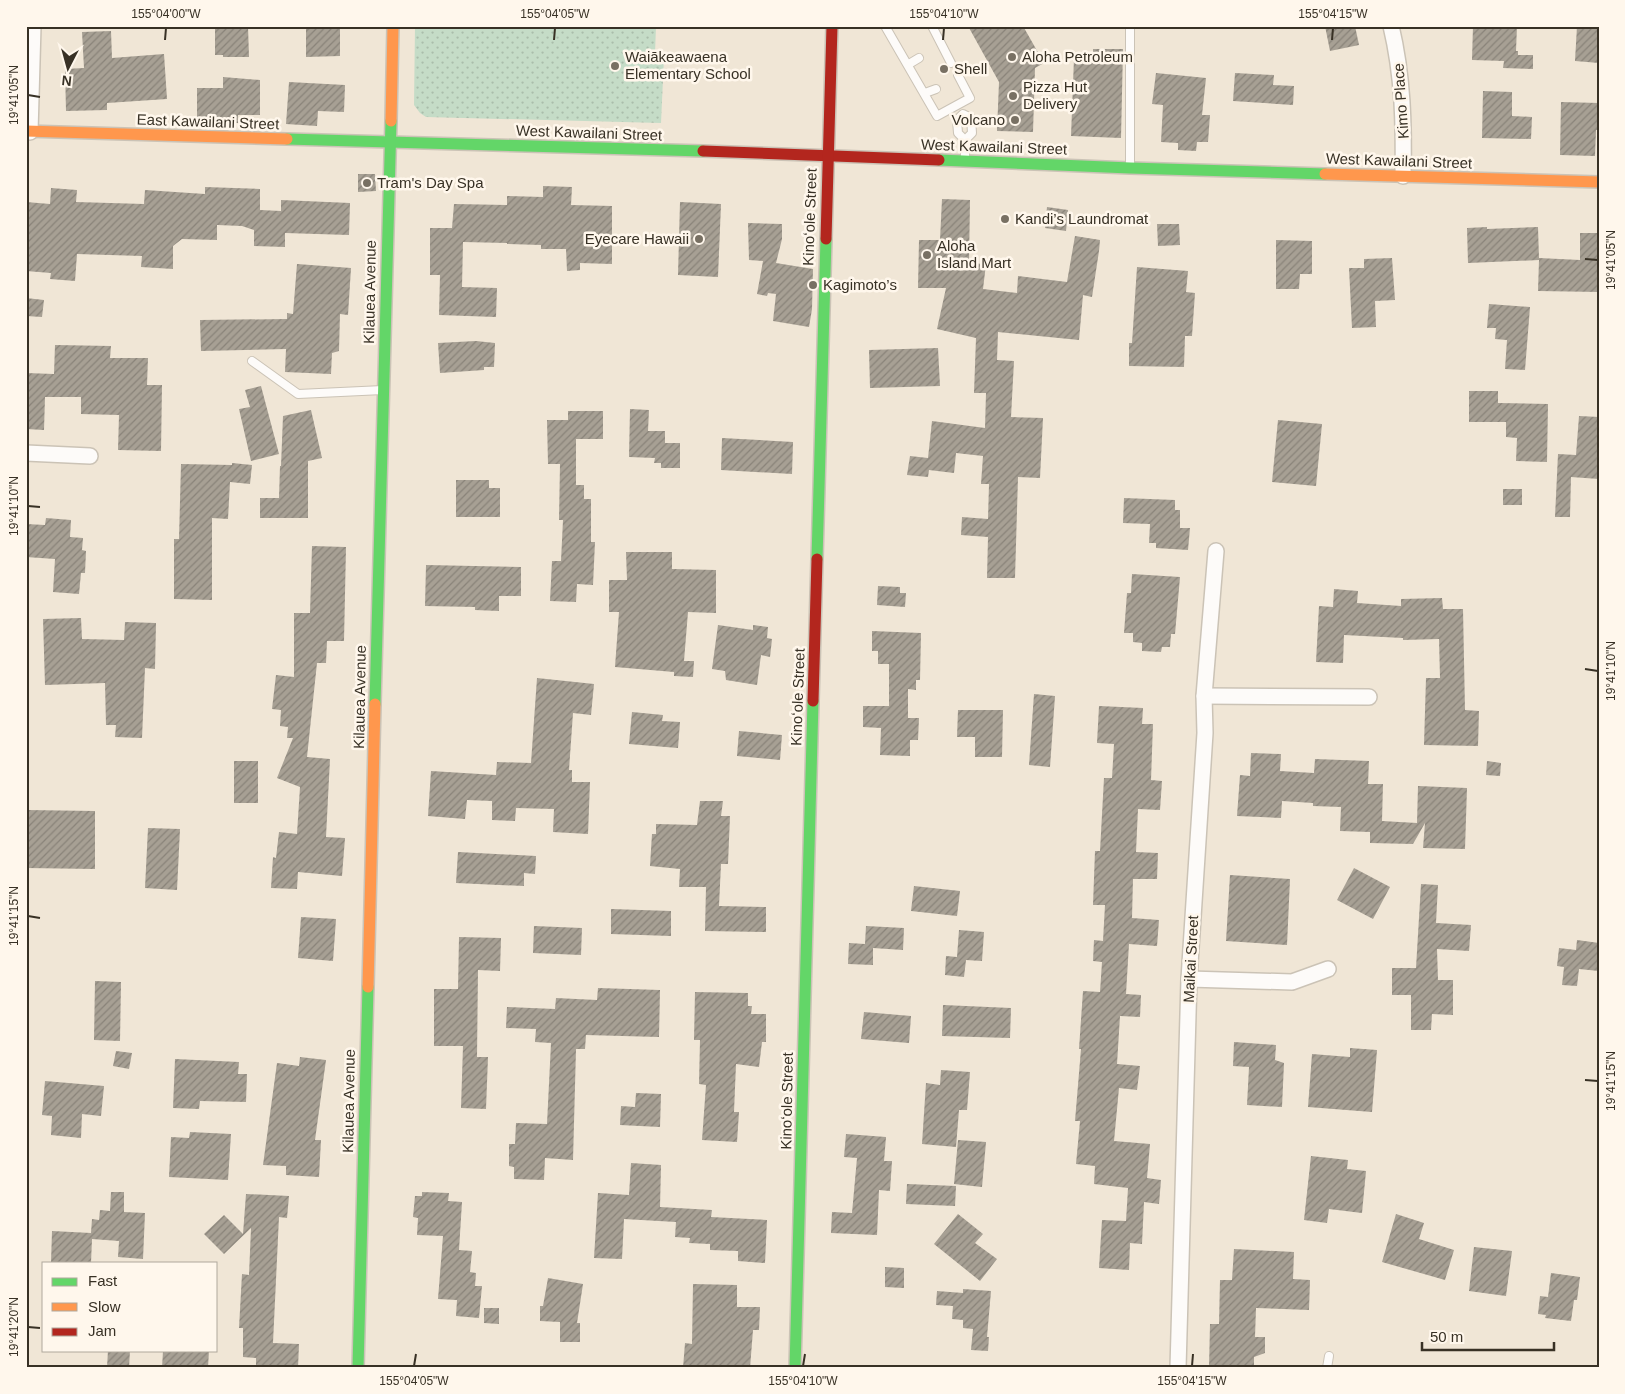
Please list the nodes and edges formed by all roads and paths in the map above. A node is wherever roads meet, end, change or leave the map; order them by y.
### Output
1 (33, 26) edge
2 (392, 26) edge
3 (832, 26) edge
4 (885, 26) edge
5 (932, 26) edge
6 (1130, 26) edge
7 (1391, 26) edge
8 (919, 58) dead end
9 (951, 62) dead end
10 (909, 64) junction
11 (957, 78) dead end
12 (936, 89) dead end
13 (925, 94) junction
14 (958, 106) junction
15 (962, 114) junction
16 (28, 132) edge
17 (964, 140) junction
18 (389, 142) junction
19 (827, 155) junction
20 (965, 160) junction
21 (1130, 168) junction
22 (1403, 176) junction
23 (1599, 182) edge
24 (252, 360) dead end
25 (383, 390) junction
26 (26, 453) edge
27 (90, 456) dead end
28 (1216, 550) dead end
29 (1204, 696) junction
30 (1369, 697) dead end
31 (1328, 969) dead end
32 (1189, 979) junction
33 (1329, 1356) dead end
34 (358, 1368) edge
35 (795, 1368) edge
36 (1178, 1368) edge
37 (1327, 1368) edge

1 - 16 street
2 - 18 street, Kilauea Avenue
3 - 19 street, Kinoʻole Street
4 - 10 lane
5 - 9 lane
6 - 21 lane
7 - 22 street, Kimo Place
8 - 10 lane
10 - 13 lane
11 - 14 lane
12 - 13 lane
13 - 14 lane
14 - 15 lane
15 - 17 lane
15 - 17 lane
16 - 18 street, East Kawailani Street
17 - 20 lane
18 - 19 street, West Kawailani Street
18 - 25 street, Kilauea Avenue
19 - 20 street, West Kawailani Street
19 - 35 street, Kinoʻole Street
20 - 21 street, West Kawailani Street
21 - 22 street, West Kawailani Street
22 - 23 street, West Kawailani Street
24 - 25 lane
25 - 34 street, Kilauea Avenue
26 - 27 street
28 - 29 street, Maikai Street
29 - 30 street
29 - 32 street, Maikai Street
31 - 32 street
32 - 36 street, Maikai Street
33 - 37 lane

